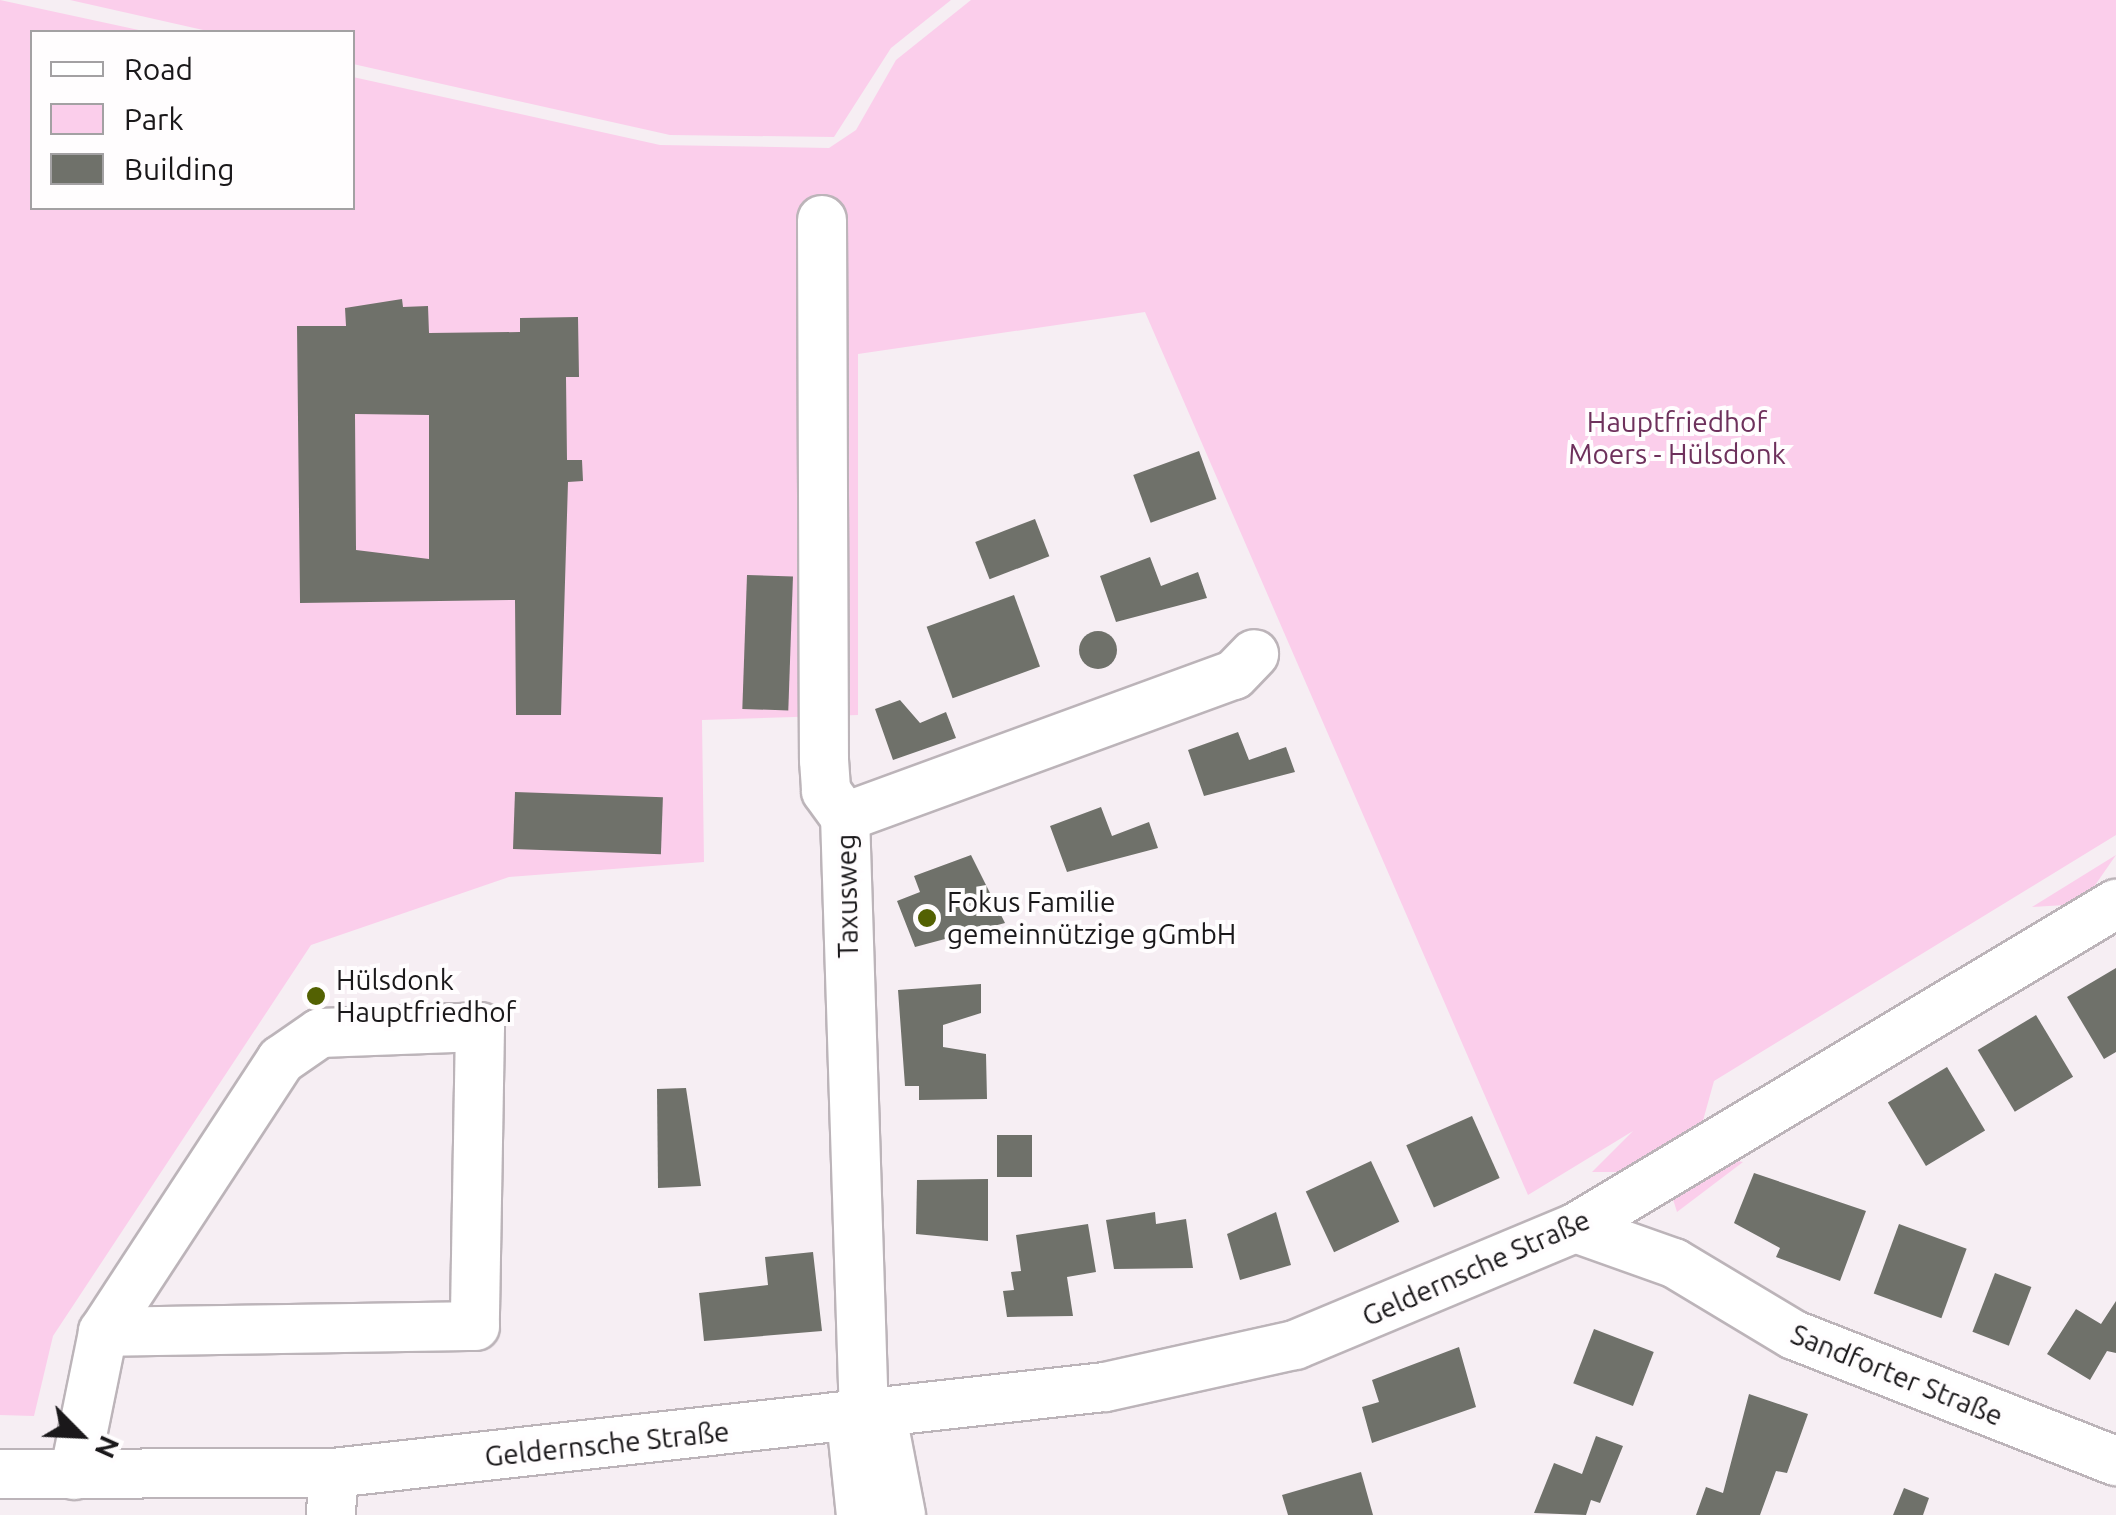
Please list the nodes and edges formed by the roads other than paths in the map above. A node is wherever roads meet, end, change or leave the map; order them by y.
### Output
1 (822, 220) dead end
2 (1254, 654) dead end
3 (845, 817) junction
4 (2116, 904) edge
5 (1575, 1228) junction
6 (103, 1332) junction
7 (866, 1417) junction
8 (2116, 1461) edge
9 (0, 1474) edge
10 (90, 1489) edge
11 (332, 1494) edge
12 (861, 1515) edge
13 (901, 1515) edge

1 - 3 street
2 - 3 street, Taxusweg
3 - 7 street, Taxusweg
4 - 5 street, Geldernsche Straße
5 - 7 street, Geldernsche Straße
5 - 8 street, Sandforter Straße
6 - 6 street
6 - 10 street
7 - 11 street, Geldernsche Straße
7 - 12 street
7 - 13 street
9 - 10 street, Geldernsche Straße
10 - 11 street, Geldernsche Straße

